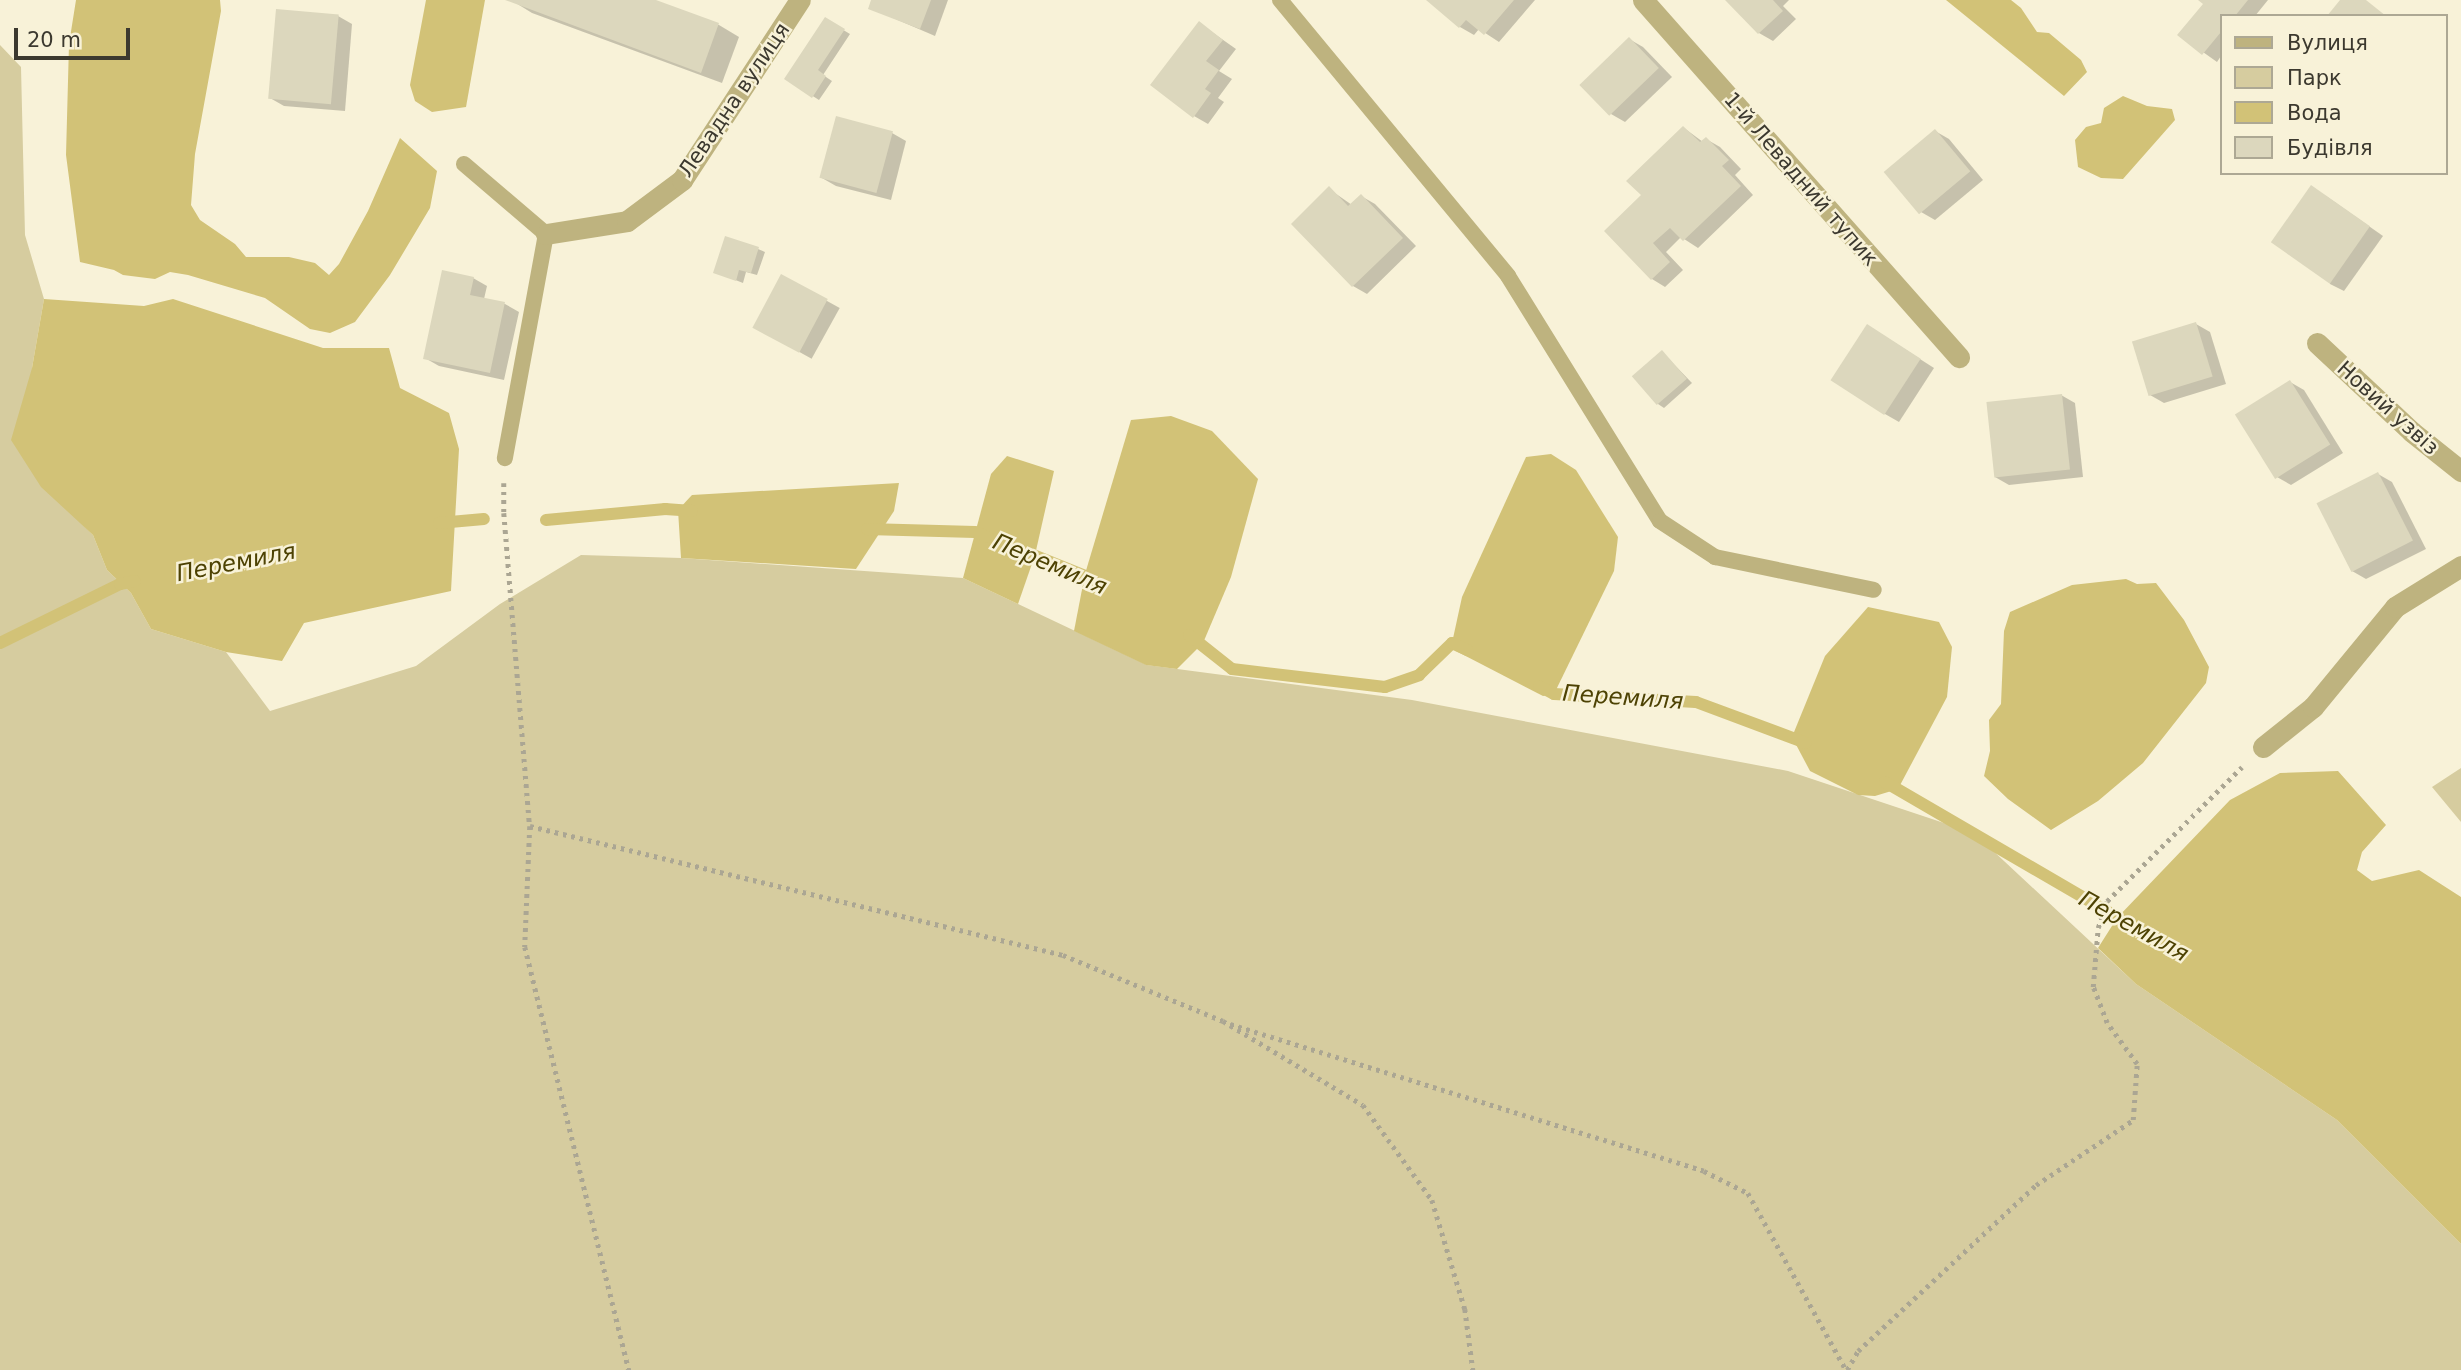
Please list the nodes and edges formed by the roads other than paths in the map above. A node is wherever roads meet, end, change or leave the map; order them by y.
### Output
1 (800, 0) edge
2 (1280, 0) edge
3 (1643, 0) edge
4 (464, 164) dead end
5 (546, 234) junction
6 (2317, 344) dead end
7 (1959, 357) dead end
8 (505, 458) road end
9 (2461, 471) edge
10 (2461, 566) edge
11 (1874, 590) dead end
12 (2263, 747) road end

1 - 5 street, Левадна вулиця
2 - 11 lane
3 - 7 street, 1-й Левадний тупик
4 - 5 lane
5 - 8 lane
6 - 9 street, Новий узвіз
10 - 12 street

